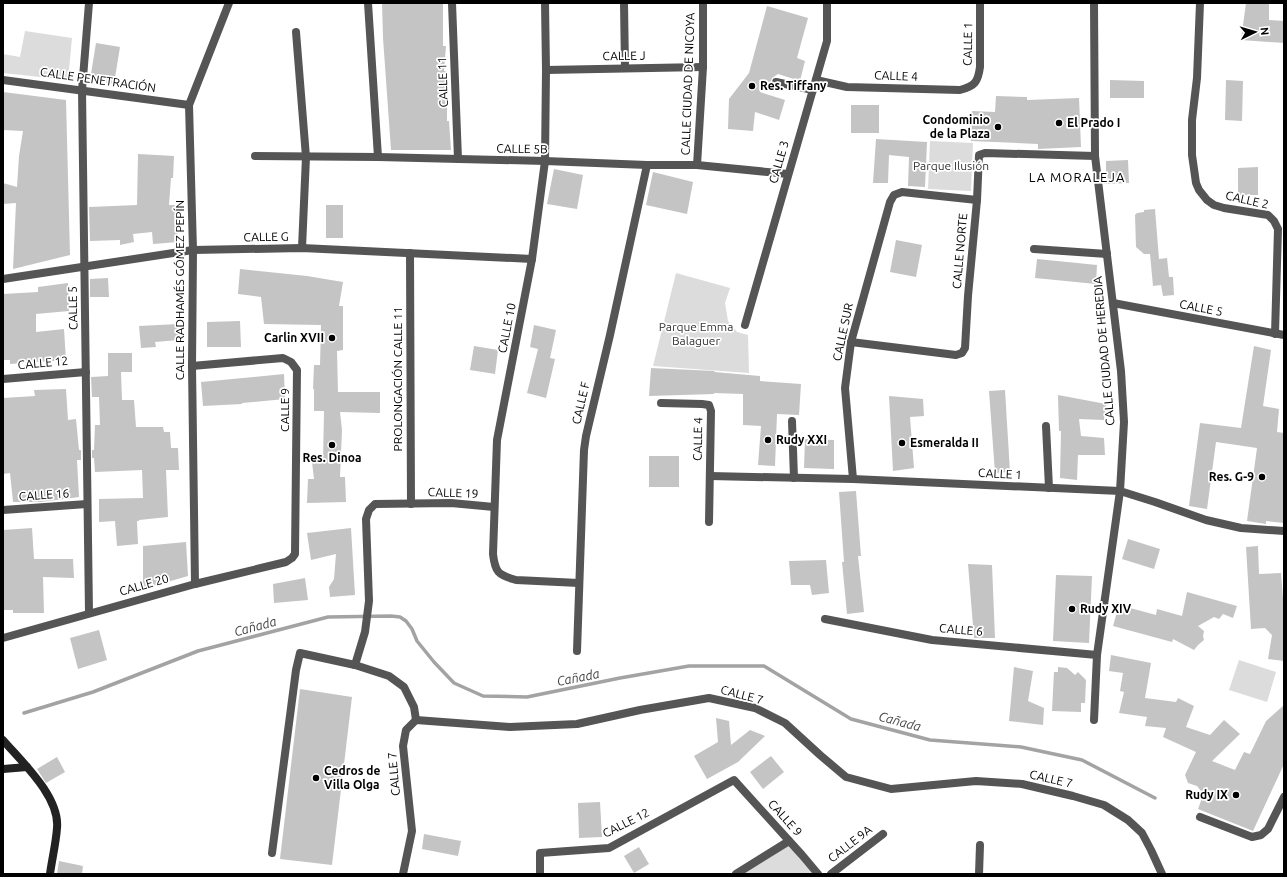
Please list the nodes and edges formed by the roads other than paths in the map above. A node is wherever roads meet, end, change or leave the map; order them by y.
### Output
1 (89, 3) edge
2 (229, 3) edge
3 (368, 3) edge
4 (452, 3) edge
5 (545, 3) edge
6 (624, 3) edge
7 (703, 3) edge
8 (827, 3) edge
9 (980, 3) edge
10 (1094, 3) edge
11 (1200, 3) edge
12 (296, 32) dead end
13 (703, 67) junction
14 (625, 68) junction
15 (546, 70) junction
16 (3, 80) edge
17 (816, 80) junction
18 (776, 82) dead end
19 (975, 84) joint
20 (82, 90) junction
21 (813, 90) junction
22 (189, 104) junction
23 (255, 156) dead end
24 (1095, 156) junction
25 (306, 157) junction
26 (378, 157) junction
27 (458, 159) junction
28 (546, 161) junction
29 (647, 165) junction
30 (697, 165) junction
31 (788, 174) junction
32 (977, 200) junction
33 (302, 248) junction
34 (1034, 249) dead end
35 (193, 250) junction
36 (410, 253) junction
37 (1107, 254) junction
38 (532, 259) junction
39 (84, 266) junction
40 (3, 279) edge
41 (1113, 303) junction
42 (745, 325) dead end
43 (1275, 334) junction
44 (1284, 335) edge
45 (851, 342) junction
46 (192, 366) junction
47 (86, 372) junction
48 (3, 379) edge
49 (661, 403) dead end
50 (792, 421) dead end
51 (1046, 426) dead end
52 (710, 476) junction
53 (794, 478) junction
54 (853, 479) junction
55 (1049, 488) junction
56 (1120, 491) junction
57 (88, 504) junction
58 (410, 504) junction
59 (494, 507) junction
60 (3, 510) edge
61 (709, 522) dead end
62 (1284, 531) edge
63 (292, 558) joint
64 (579, 583) junction
65 (195, 584) junction
66 (89, 613) junction
67 (825, 619) dead end
68 (3, 638) edge
69 (577, 651) dead end
70 (1097, 655) junction
71 (355, 665) junction
72 (416, 720) junction
73 (1094, 720) dead end
74 (3, 740) edge
75 (27, 767) junction
76 (3, 769) edge
77 (734, 780) joint
78 (1284, 797) edge
79 (1200, 817) dead end
80 (883, 834) dead end
81 (790, 842) junction
82 (980, 845) dead end
83 (272, 854) dead end
84 (50, 874) edge
85 (403, 874) edge
86 (540, 874) edge
87 (736, 874) edge
88 (818, 874) edge
89 (831, 874) edge
90 (979, 874) edge
91 (1162, 874) edge

1 - 20 street, CALLE 5
2 - 22 street, CALLE RADHAMÉS GÓMEZ PEPÍN
3 - 26 street
4 - 27 street, CALLE 11
5 - 15 street, CALLE 10
6 - 14 street
7 - 13 street, CALLE CIUDAD DE NICOYA
8 - 17 street, CALLE 3
9 - 19 street, CALLE 1
10 - 24 street, CALLE CIUDAD DE HEREDIA
11 - 43 street, CALLE 2
12 - 25 street
13 - 14 street, CALLE J
13 - 30 street, CALLE CIUDAD DE NICOYA
14 - 15 street, CALLE J
15 - 28 street, CALLE 10
16 - 20 street, CALLE PENETRACIÓN
17 - 19 street, CALLE 4
17 - 21 street, CALLE 3
18 - 21 street
20 - 22 street, CALLE PENETRACIÓN
20 - 39 street, CALLE 5
21 - 31 street, CALLE 3
22 - 35 street, CALLE RADHAMÉS GÓMEZ PEPÍN
23 - 25 street, CALLE 5B
24 - 32 street, CALLE NORTE
24 - 37 street, CALLE CIUDAD DE HEREDIA
25 - 26 street, CALLE 5B
25 - 33 street
26 - 27 street, CALLE 5B
27 - 28 street, CALLE 5B
28 - 29 street, CALLE 5B
28 - 38 street, CALLE 10
29 - 30 street, CALLE 5B
29 - 64 street, CALLE F
30 - 31 street, CALLE 5B
31 - 42 street, CALLE 3
32 - 45 street, CALLE SUR
32 - 45 street, CALLE NORTE
33 - 35 street, CALLE G
33 - 36 street, CALLE G
34 - 37 street
35 - 39 street, CALLE G
35 - 46 street, CALLE RADHAMÉS GÓMEZ PEPÍN
36 - 38 street, CALLE G
36 - 58 street, PROLONGACIÓN CALLE 11
37 - 41 street, CALLE CIUDAD DE HEREDIA
38 - 59 street, CALLE 10
39 - 40 street, CALLE G
39 - 47 street, CALLE 5
41 - 43 street, CALLE 5
41 - 56 street, CALLE CIUDAD DE HEREDIA
43 - 44 street, CALLE 5
45 - 54 street, CALLE SUR
46 - 63 street, CALLE 9
46 - 65 street, CALLE RADHAMÉS GÓMEZ PEPÍN
47 - 48 street, CALLE 12
47 - 57 street, CALLE 5
49 - 52 street, CALLE 4
50 - 53 street
51 - 55 street
52 - 53 street, CALLE 1
52 - 61 street, CALLE 4
53 - 54 street, CALLE 1
54 - 55 street, CALLE 1
55 - 56 street, CALLE 1
56 - 62 street, CALLE 1
56 - 70 street, CALLE CIUDAD DE HEREDIA
57 - 60 street, CALLE 16
57 - 66 street, CALLE 5
58 - 59 street, CALLE 19
58 - 71 street, CALLE 19
59 - 64 street, CALLE 10
63 - 65 street, CALLE 20
64 - 69 street, CALLE F
65 - 66 street, CALLE 20
66 - 68 street, CALLE 20
67 - 70 street, CALLE 6
70 - 73 street, CALLE CIUDAD DE HEREDIA
71 - 72 street
71 - 83 street
72 - 85 street, CALLE 7
72 - 91 street, CALLE 7
74 - 75 main road
75 - 76 main road
75 - 84 main road
77 - 81 street, CALLE 9
77 - 86 street, CALLE 12
78 - 79 street
80 - 89 street, CALLE 9A
81 - 87 street
81 - 88 street, CALLE 9
82 - 90 street

